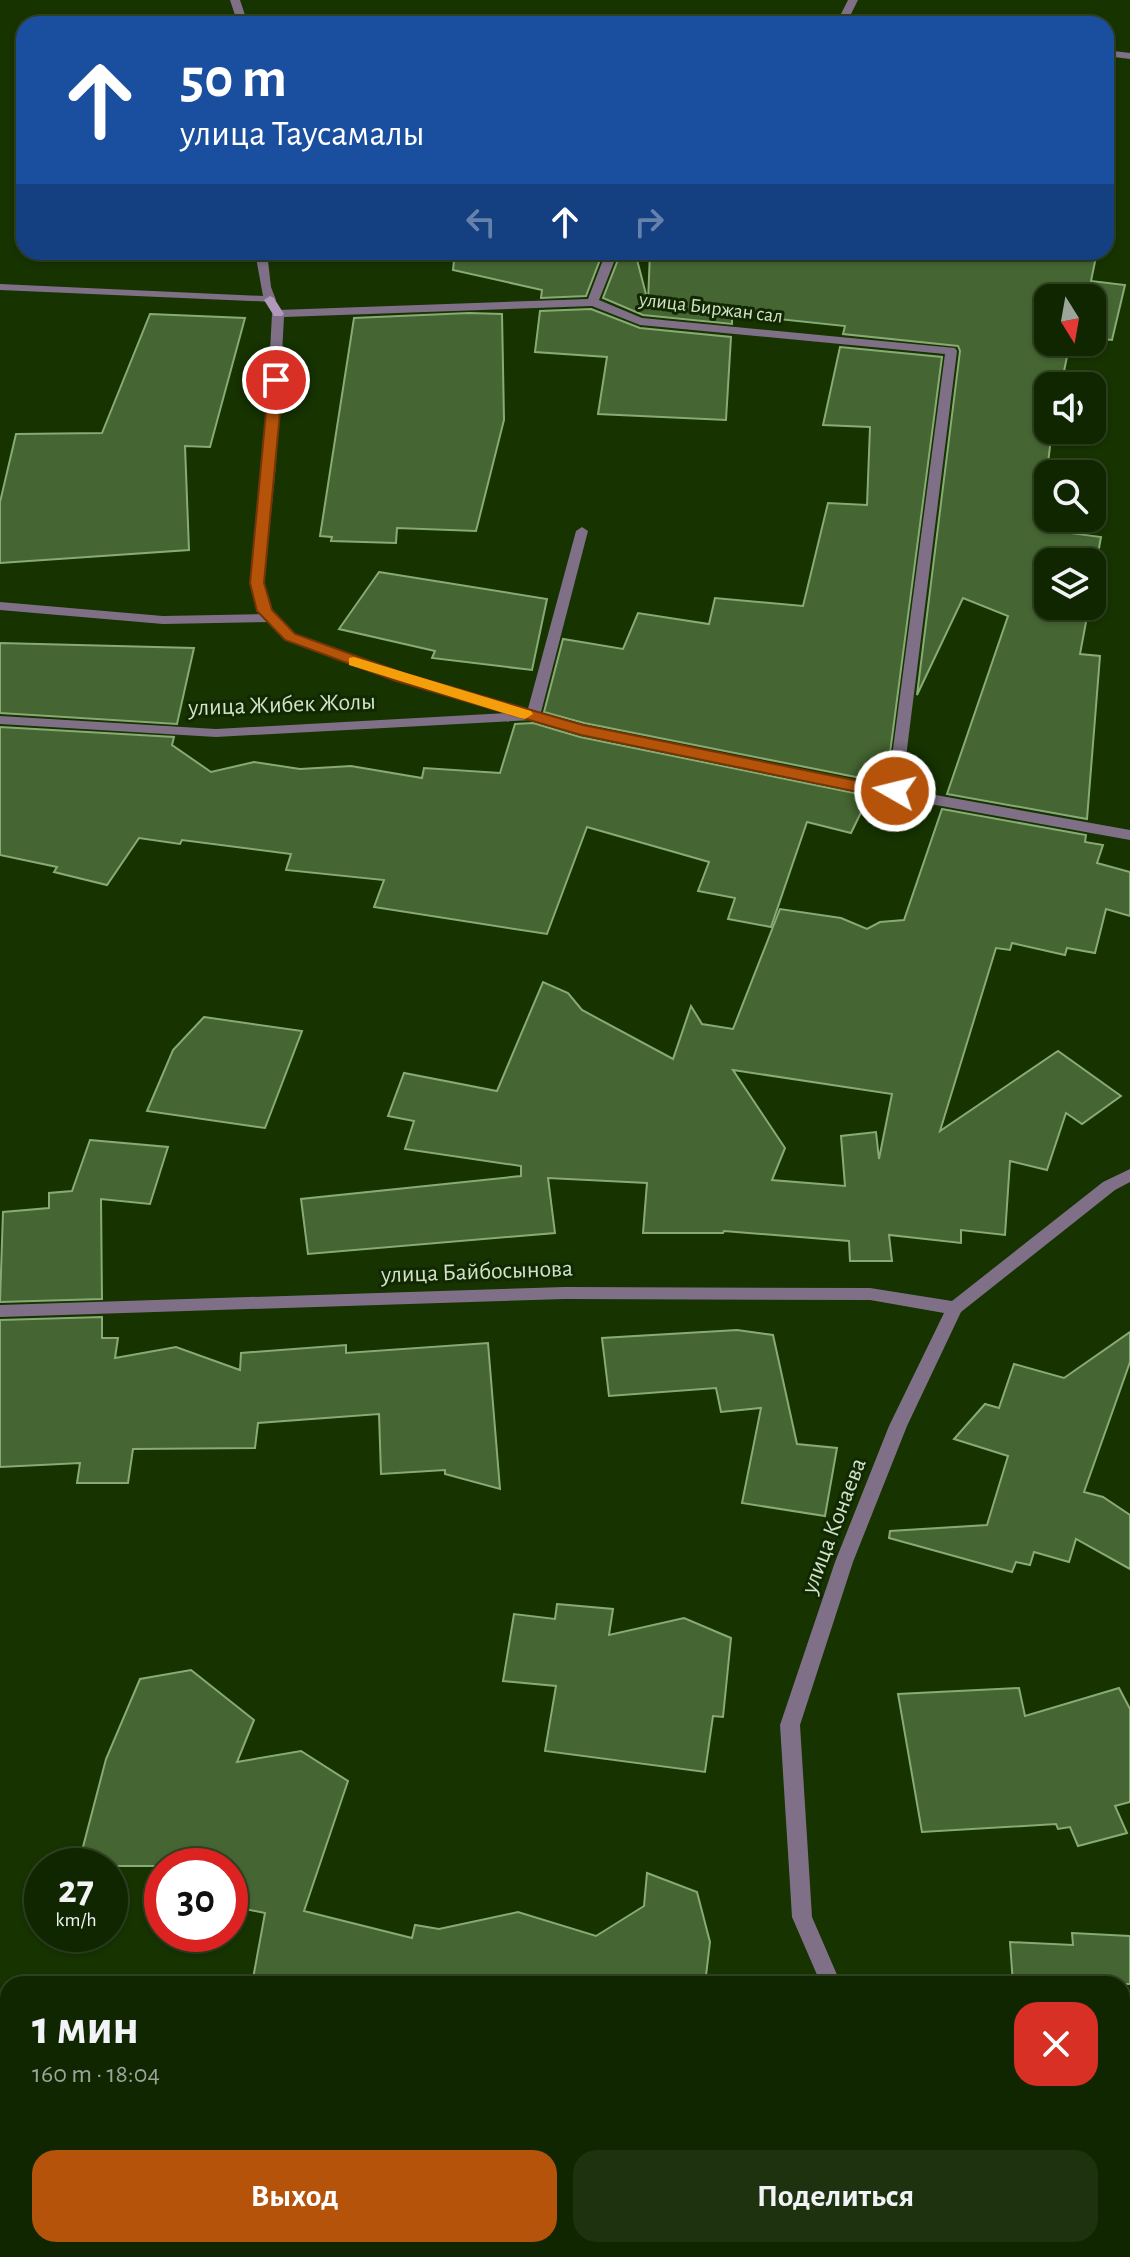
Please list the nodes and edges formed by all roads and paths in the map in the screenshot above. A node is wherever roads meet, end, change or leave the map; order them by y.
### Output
1 (262, 260) edge
2 (609, 260) edge
3 (0, 287) edge
4 (270, 300) junction
5 (593, 302) junction
6 (278, 314) junction
7 (582, 531) dead end
8 (0, 606) edge
9 (272, 618) junction
10 (533, 716) junction
11 (0, 720) edge
12 (895, 791) junction
13 (1130, 835) edge
14 (1130, 1175) edge
15 (955, 1308) junction
16 (0, 1311) edge
17 (828, 1976) edge

1 - 4 street
2 - 5 street
3 - 4 street
4 - 6 street
5 - 6 street, улица Биржан сал
5 - 12 street, улица Биржан сал
6 - 9 street
7 - 10 street
8 - 9 street
9 - 10 street
10 - 11 street, улица Жибек Жолы
10 - 12 street, улица Жибек Жолы
12 - 13 street, улица Жибек Жолы
14 - 15 street, улица Конаева
15 - 16 street, улица Байбосынова
15 - 17 street, улица Конаева

